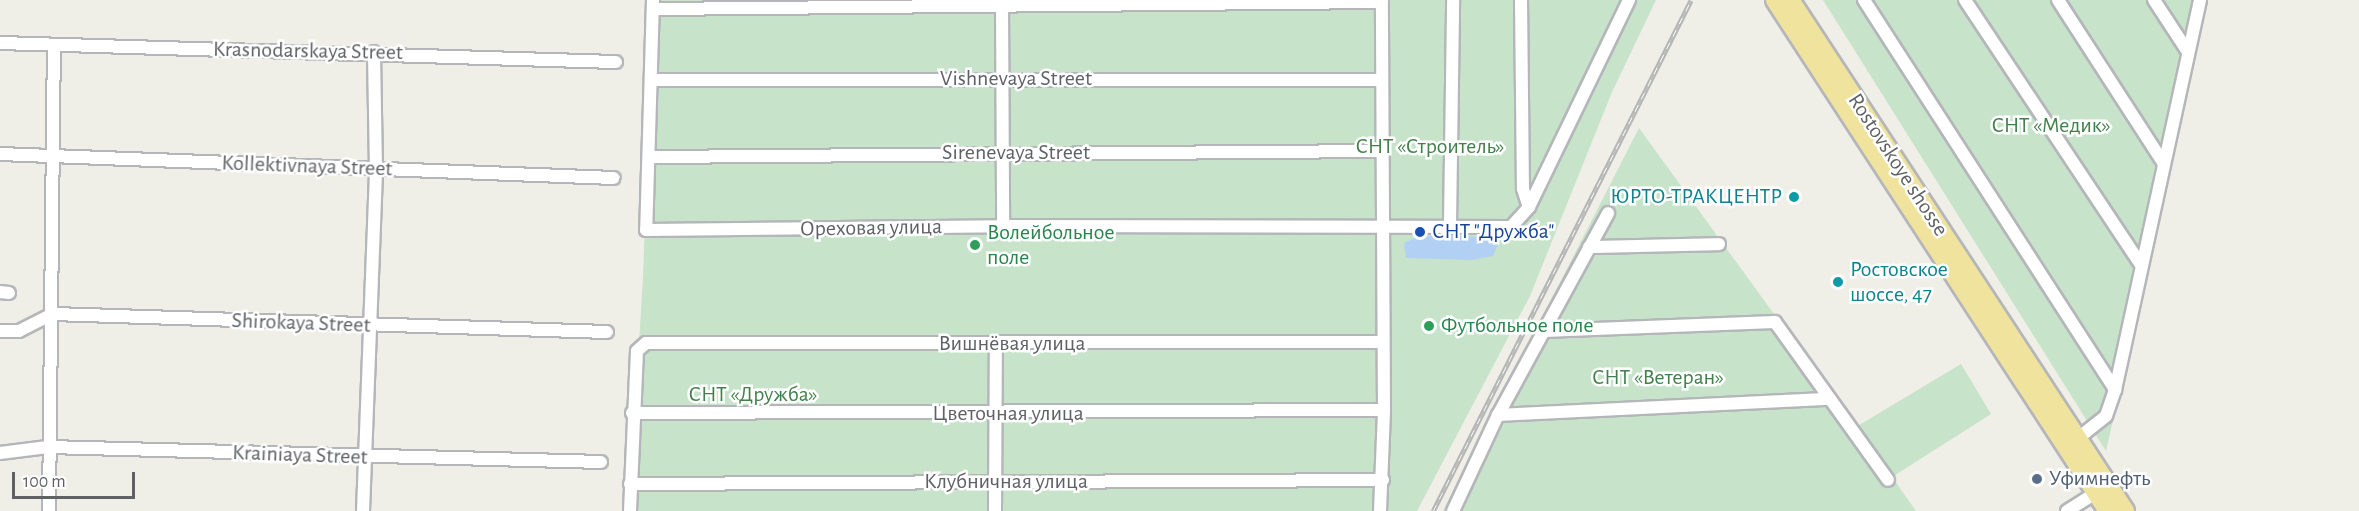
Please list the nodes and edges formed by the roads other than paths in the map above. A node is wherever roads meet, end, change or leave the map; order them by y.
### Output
1 (1452, 0) edge
2 (1521, 0) edge
3 (1629, 0) edge
4 (1775, 0) edge
5 (1790, 0) edge
6 (1864, 0) edge
7 (1965, 0) edge
8 (2058, 0) edge
9 (2154, 0) edge
10 (2200, 0) edge
11 (1382, 1) edge
12 (653, 4) edge
13 (1002, 5) junction
14 (0, 43) edge
15 (54, 45) junction
16 (374, 52) junction
17 (2188, 52) junction
18 (616, 62) dead end
19 (1002, 78) junction
20 (651, 80) junction
21 (1382, 80) junction
22 (1382, 151) junction
23 (1001, 153) junction
24 (0, 154) edge
25 (52, 156) junction
26 (649, 157) junction
27 (2164, 164) junction
28 (376, 169) junction
29 (614, 178) dead end
30 (1529, 207) junction
31 (1608, 213) dead end
32 (1450, 225) junction
33 (1003, 226) junction
34 (1383, 226) junction
35 (1719, 244) dead end
36 (1589, 247) junction
37 (2140, 265) junction
38 (52, 314) junction
39 (370, 325) junction
40 (0, 331) edge
41 (607, 332) dead end
42 (1543, 332) junction
43 (1383, 342) junction
44 (996, 344) junction
45 (2115, 390) junction
46 (1829, 399) junction
47 (1384, 410) junction
48 (632, 413) junction
49 (995, 414) junction
50 (1498, 416) junction
51 (2072, 443) junction
52 (48, 447) junction
53 (0, 453) edge
54 (364, 457) junction
55 (601, 462) dead end
56 (1383, 480) junction
57 (1888, 480) dead end
58 (995, 482) junction
59 (630, 484) junction
60 (2102, 489) junction
61 (49, 511) edge
62 (363, 511) edge
63 (630, 511) edge
64 (995, 511) edge
65 (1380, 511) edge
66 (1453, 511) edge
67 (2067, 511) edge
68 (2108, 511) edge
69 (2125, 511) edge

1 - 32 street
2 - 30 street
3 - 30 street
4 - 51 highway, Rostovskoye shosse
5 - 51 highway, Rostovskoye shosse
6 - 45 street
7 - 37 street
8 - 27 street
9 - 17 street
10 - 17 street
11 - 13 street
11 - 21 street
12 - 13 street
12 - 20 street
13 - 19 street
14 - 15 street, Krasnodarskaya Street
15 - 16 street, Krasnodarskaya Street
15 - 25 street
16 - 18 street, Krasnodarskaya Street
16 - 28 street
17 - 27 street
19 - 20 street, Vishnevaya Street
19 - 21 street, Vishnevaya Street
19 - 23 street
20 - 26 street
21 - 22 street
22 - 23 street, Sirenevaya Street
22 - 34 street
23 - 26 street, Sirenevaya Street
23 - 33 street
24 - 25 street, Kollektivnaya Street
25 - 28 street, Kollektivnaya Street
25 - 38 street
26 - 33 street, Ореховая улица
27 - 37 street
28 - 29 street, Kollektivnaya Street
28 - 39 street
30 - 32 street, Ореховая улица
31 - 36 street
32 - 34 street, Ореховая улица
33 - 34 street, Ореховая улица
34 - 43 street
35 - 36 street
36 - 42 street
37 - 45 street
38 - 39 street, Shirokaya Street
38 - 40 street, Shirokaya Street
38 - 52 street
39 - 41 street, Shirokaya Street
39 - 54 street
42 - 46 street
42 - 50 street
43 - 44 street, Вишнёвая улица
43 - 47 street
44 - 48 street, Вишнёвая улица
44 - 49 street
45 - 51 street
46 - 50 street
46 - 57 street
47 - 49 street, Цветочная улица
47 - 56 street
48 - 49 street, Цветочная улица
48 - 59 street
49 - 58 street
50 - 66 street
51 - 60 highway, Rostovskoye shosse
52 - 53 street, Krainiaya Street
52 - 54 street, Krainiaya Street
52 - 61 street
54 - 55 street, Krainiaya Street
54 - 62 street
56 - 58 street, Клубничная улица
56 - 65 street
58 - 59 street, Клубничная улица
58 - 64 street
59 - 63 street
60 - 67 street
60 - 68 highway, Rostovskoye shosse
60 - 69 highway, Rostovskoye shosse

